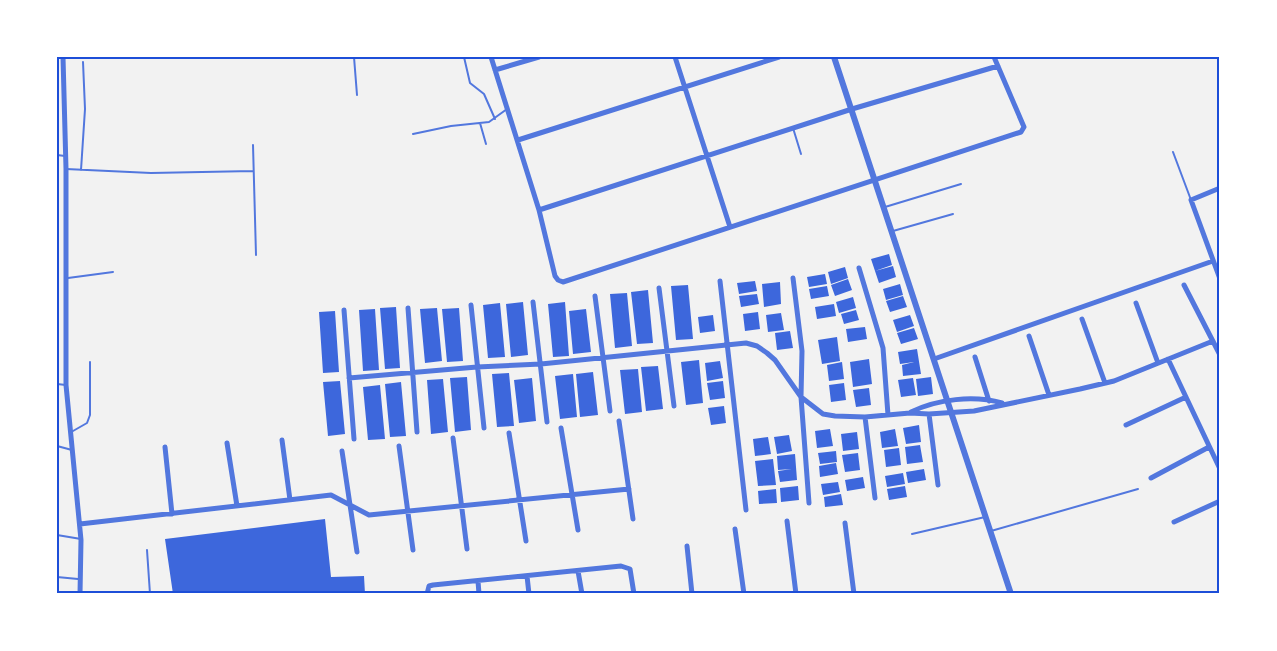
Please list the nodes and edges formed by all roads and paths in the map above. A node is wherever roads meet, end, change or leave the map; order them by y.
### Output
1 (63, 57) edge
2 (354, 57) edge
3 (464, 57) edge
4 (491, 57) edge
5 (539, 57) edge
6 (675, 57) edge
7 (779, 57) edge
8 (834, 57) edge
9 (994, 57) edge
10 (82, 62) dead end
11 (998, 66) junction
12 (495, 70) junction
13 (684, 88) junction
14 (357, 95) dead end
15 (508, 109) junction
16 (852, 109) junction
17 (495, 118) junction
18 (480, 123) junction
19 (793, 128) junction
20 (412, 134) dead end
21 (518, 140) junction
22 (486, 144) dead end
23 (253, 145) dead end
24 (1173, 152) dead end
25 (801, 154) dead end
26 (57, 155) edge
27 (65, 156) junction
28 (707, 156) junction
29 (66, 169) junction
30 (81, 170) junction
31 (253, 171) junction
32 (873, 180) junction
33 (961, 184) dead end
34 (1220, 188) edge
35 (1191, 200) junction
36 (882, 207) junction
37 (539, 210) junction
38 (953, 214) dead end
39 (730, 227) junction
40 (891, 232) junction
41 (256, 255) dead end
42 (1213, 261) junction
43 (859, 268) dead end
44 (113, 272) dead end
45 (65, 278) junction
46 (793, 278) dead end
47 (1220, 279) edge
48 (720, 281) dead end
49 (1184, 285) dead end
50 (659, 288) dead end
51 (596, 296) dead end
52 (533, 302) dead end
53 (1136, 303) dead end
54 (471, 305) dead end
55 (408, 308) dead end
56 (344, 310) dead end
57 (1082, 320) dead end
58 (1029, 336) dead end
59 (1213, 341) junction
60 (727, 344) junction
61 (668, 351) junction
62 (1220, 355) edge
63 (975, 357) dead end
64 (603, 358) junction
65 (934, 359) junction
66 (1168, 359) junction
67 (90, 362) dead end
68 (1158, 363) junction
69 (541, 364) junction
70 (477, 367) junction
71 (412, 373) junction
72 (349, 378) junction
73 (1105, 383) junction
74 (57, 384) edge
75 (66, 385) junction
76 (1049, 395) junction
77 (801, 397) junction
78 (1186, 397) junction
79 (989, 399) junction
80 (949, 402) junction
81 (1003, 404) junction
82 (674, 406) dead end
83 (990, 408) junction
84 (610, 411) dead end
85 (910, 412) junction
86 (952, 413) junction
87 (930, 414) junction
88 (888, 415) junction
89 (865, 417) junction
90 (547, 422) dead end
91 (619, 422) dead end
92 (1126, 425) dead end
93 (484, 428) dead end
94 (561, 428) dead end
95 (70, 432) junction
96 (417, 432) dead end
97 (508, 433) dead end
98 (453, 438) dead end
99 (282, 440) dead end
100 (354, 440) dead end
101 (227, 443) dead end
102 (57, 446) edge
103 (399, 446) dead end
104 (165, 447) dead end
105 (1209, 447) junction
106 (72, 450) junction
107 (342, 451) dead end
108 (1220, 469) edge
109 (1151, 478) dead end
110 (938, 484) dead end
111 (629, 489) junction
112 (1138, 489) dead end
113 (572, 495) junction
114 (875, 498) dead end
115 (290, 500) junction
116 (519, 500) junction
117 (1220, 501) edge
118 (809, 503) dead end
119 (350, 505) junction
120 (237, 506) junction
121 (461, 506) junction
122 (746, 510) dead end
123 (408, 511) junction
124 (172, 514) junction
125 (986, 516) junction
126 (633, 519) dead end
127 (787, 521) dead end
128 (1174, 522) dead end
129 (845, 523) dead end
130 (80, 524) junction
131 (735, 529) dead end
132 (578, 530) dead end
133 (991, 531) junction
134 (912, 534) dead end
135 (57, 535) edge
136 (81, 540) junction
137 (526, 540) dead end
138 (687, 546) dead end
139 (467, 549) dead end
140 (147, 550) dead end
141 (413, 550) dead end
142 (357, 552) dead end
143 (578, 571) junction
144 (527, 576) junction
145 (57, 577) edge
146 (80, 580) junction
147 (478, 581) junction
148 (80, 594) edge
149 (150, 594) edge
150 (427, 594) edge
151 (479, 594) edge
152 (530, 594) edge
153 (582, 594) edge
154 (634, 594) edge
155 (692, 594) edge
156 (744, 594) edge
157 (796, 594) edge
158 (854, 594) edge
159 (1011, 594) edge

1 - 27 street
2 - 14 lane
3 - 17 lane
4 - 12 street
5 - 12 street
6 - 13 street
7 - 13 street
8 - 16 street
9 - 11 street
10 - 30 lane
11 - 16 street
11 - 32 street
12 - 15 street
13 - 21 street
13 - 28 street
15 - 17 lane
15 - 21 street
16 - 19 street
16 - 32 street
17 - 18 lane
18 - 20 lane
18 - 22 lane
19 - 25 lane
19 - 28 street
21 - 37 street
23 - 31 lane
24 - 35 lane
26 - 27 lane
27 - 29 street
28 - 37 street
28 - 39 street
29 - 30 lane
29 - 45 street
30 - 31 lane
31 - 41 lane
32 - 36 street
32 - 39 street
33 - 36 lane
34 - 35 street
35 - 42 street
36 - 40 street
37 - 39 street
38 - 40 lane
40 - 65 street
42 - 47 street
42 - 65 street
43 - 88 street
44 - 45 lane
45 - 75 street
46 - 77 street
48 - 60 street
49 - 59 street
50 - 61 street
51 - 64 street
52 - 69 street
53 - 68 street
54 - 70 street
55 - 71 street
56 - 72 street
57 - 73 street
58 - 76 street
59 - 62 street
59 - 66 street
60 - 61 street
60 - 77 street
60 - 122 street
61 - 64 street
61 - 82 street
63 - 79 street
64 - 69 street
64 - 84 street
65 - 80 street
66 - 68 street
66 - 78 street
67 - 95 lane
68 - 73 street
69 - 70 street
69 - 90 street
70 - 71 street
70 - 93 street
71 - 72 street
71 - 96 street
72 - 100 street
73 - 76 street
74 - 75 lane
75 - 95 street
76 - 81 street
77 - 89 street
77 - 118 street
78 - 92 street
78 - 105 street
79 - 80 street
79 - 81 street
79 - 83 street
80 - 85 street
80 - 86 street
81 - 83 street
83 - 86 street
85 - 87 street
85 - 88 street
86 - 87 street
86 - 125 street
87 - 110 street
88 - 89 street
89 - 114 street
91 - 111 street
94 - 113 street
95 - 106 street
97 - 116 street
98 - 121 street
99 - 115 street
101 - 120 street
102 - 106 lane
103 - 123 street
104 - 124 street
105 - 108 street
105 - 109 street
106 - 130 street
107 - 119 street
111 - 113 street
111 - 126 street
112 - 133 lane
113 - 116 street
113 - 132 street
115 - 119 street
115 - 120 street
116 - 121 street
116 - 137 street
117 - 128 street
119 - 123 street
119 - 142 street
120 - 124 street
121 - 123 street
121 - 139 street
123 - 141 street
124 - 130 street
125 - 133 street
125 - 134 lane
127 - 157 street
129 - 158 street
130 - 136 street
131 - 156 street
133 - 159 street
135 - 136 lane
136 - 146 street
138 - 155 street
140 - 149 lane
143 - 144 street
143 - 153 street
143 - 154 street
144 - 147 street
144 - 152 street
145 - 146 lane
146 - 148 street
147 - 150 street
147 - 151 street

